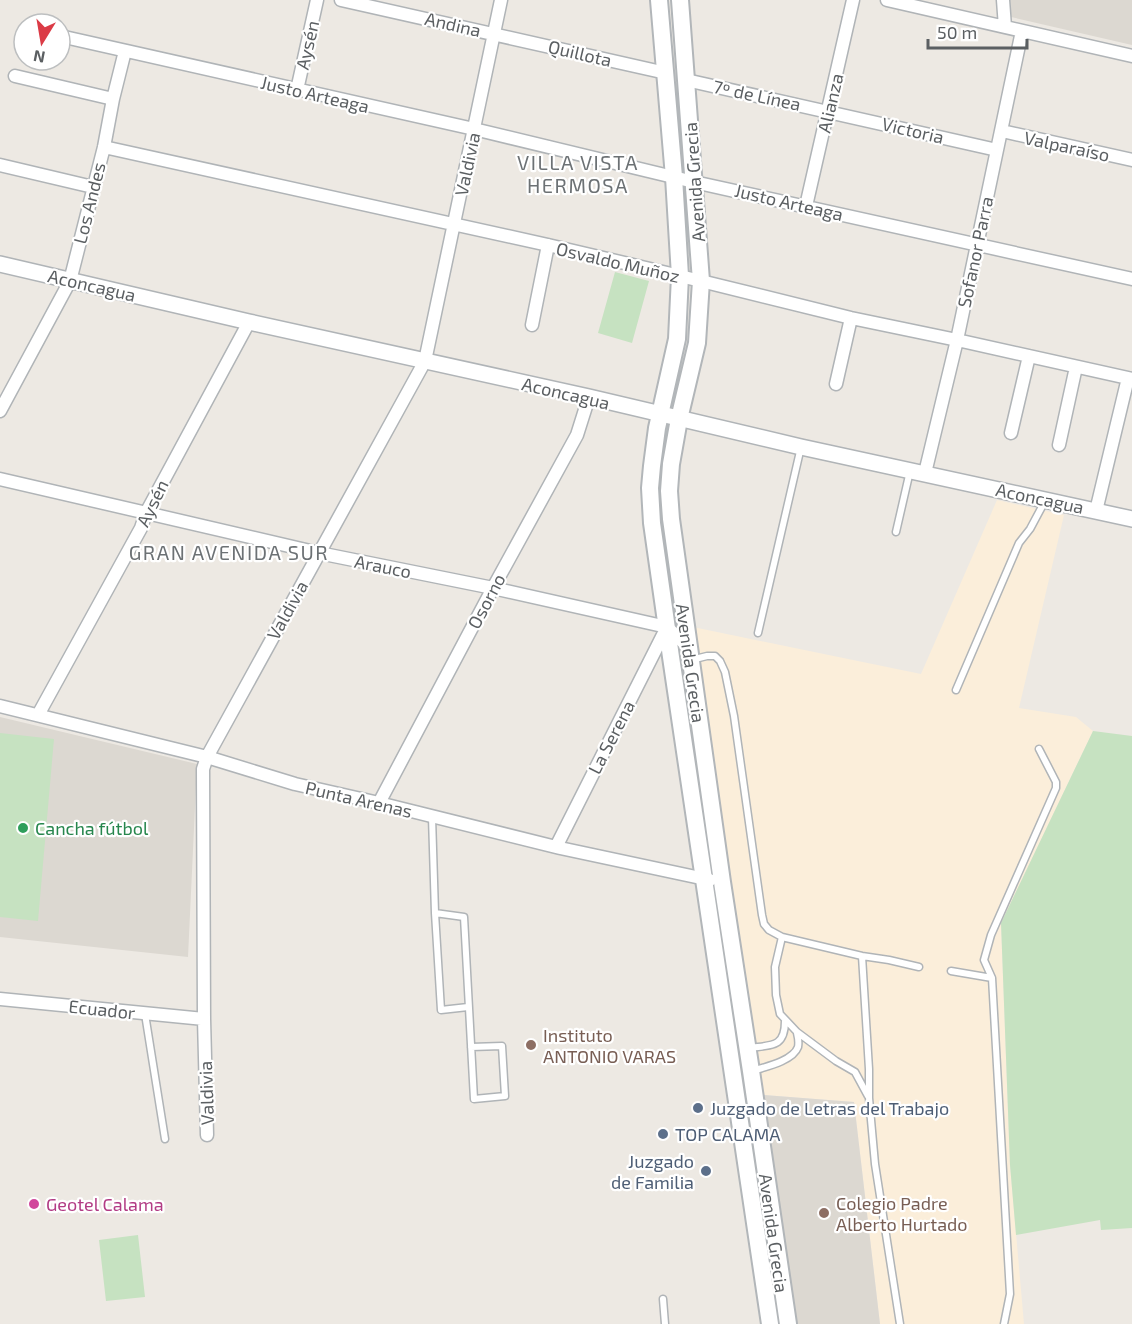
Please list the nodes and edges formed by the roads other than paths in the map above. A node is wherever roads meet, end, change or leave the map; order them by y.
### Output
1 (317, 0) edge
2 (341, 0) edge
3 (501, 0) edge
4 (659, 0) edge
5 (680, 0) edge
6 (853, 0) edge
7 (887, 0) edge
8 (1003, 0) edge
9 (904, 2) edge
10 (1005, 27) junction
11 (1022, 31) junction
12 (494, 34) junction
13 (72, 39) edge
14 (125, 51) junction
15 (1132, 56) edge
16 (666, 73) junction
17 (15, 76) dead end
18 (686, 80) junction
19 (297, 90) junction
20 (113, 99) junction
21 (828, 111) junction
22 (474, 129) junction
23 (1002, 131) junction
24 (104, 147) junction
25 (997, 150) junction
26 (1132, 160) edge
27 (0, 165) edge
28 (674, 177) junction
29 (694, 182) junction
30 (93, 187) junction
31 (806, 206) junction
32 (454, 224) junction
33 (548, 245) junction
34 (976, 245) junction
35 (0, 264) edge
36 (680, 276) junction
37 (1132, 279) edge
38 (70, 281) junction
39 (701, 281) junction
40 (851, 318) junction
41 (249, 322) junction
42 (532, 325) dead end
43 (957, 340) junction
44 (1029, 356) junction
45 (425, 361) junction
46 (1076, 367) junction
47 (1130, 378) edge
48 (836, 384) dead end
49 (589, 398) junction
50 (0, 411) edge
51 (660, 414) junction
52 (679, 419) junction
53 (1011, 433) dead end
54 (1059, 445) dead end
55 (801, 447) junction
56 (917, 472) junction
57 (0, 479) edge
58 (1046, 499) junction
59 (1096, 511) junction
60 (146, 513) junction
61 (1132, 519) edge
62 (896, 532) dead end
63 (319, 553) junction
64 (493, 588) junction
65 (667, 627) junction
66 (758, 633) dead end
67 (690, 654) junction
68 (956, 690) dead end
69 (0, 706) edge
70 (38, 715) junction
71 (1039, 749) dead end
72 (207, 757) junction
73 (378, 803) junction
74 (432, 817) junction
75 (556, 847) junction
76 (704, 879) junction
77 (722, 882) junction
78 (435, 913) junction
79 (782, 937) junction
80 (862, 956) junction
81 (919, 967) dead end
82 (951, 971) dead end
83 (992, 978) junction
84 (0, 999) edge
85 (468, 1007) junction
86 (145, 1014) junction
87 (204, 1019) junction
88 (786, 1021) junction
89 (797, 1032) junction
90 (471, 1047) junction
91 (747, 1048) junction
92 (751, 1071) junction
93 (868, 1098) junction
94 (207, 1135) dead end
95 (165, 1139) dead end
96 (663, 1299) dead end
97 (665, 1324) edge
98 (770, 1324) edge
99 (788, 1324) edge
100 (900, 1324) edge
101 (1004, 1324) edge

1 - 19 street, Aysén
2 - 12 street, Andina
3 - 12 street, Valdivia
4 - 16 main road, Avenida Grecia
5 - 18 main road, Avenida Grecia
6 - 21 street, Alianza
7 - 9 street
8 - 10 street
9 - 10 street
10 - 11 street
11 - 15 street
11 - 23 street, Sofanor Parra
12 - 16 street, Quillota
12 - 22 street, Valdivia
13 - 14 street, Justo Arteaga
14 - 19 street, Justo Arteaga
14 - 20 street, Los Andes
16 - 28 main road, Avenida Grecia
17 - 20 street
18 - 21 street, 7º de Línea
18 - 29 main road, Avenida Grecia
19 - 22 street, Justo Arteaga
20 - 24 street, Los Andes
21 - 25 street, Victoria
21 - 31 street, Alianza
22 - 28 street, Justo Arteaga
22 - 32 street, Valdivia
23 - 25 street, Sofanor Parra
23 - 26 street, Valparaíso
24 - 30 street, Los Andes
24 - 32 street, Osvaldo Muñoz
25 - 34 street, Sofanor Parra
27 - 30 street
28 - 29 street, Justo Arteaga
28 - 36 main road, Avenida Grecia
29 - 31 street, Justo Arteaga
29 - 39 main road, Avenida Grecia
30 - 38 street, Los Andes
31 - 34 street, Justo Arteaga
32 - 33 street, Osvaldo Muñoz
32 - 45 street, Valdivia
33 - 36 street, Osvaldo Muñoz
33 - 42 street
34 - 37 street, Justo Arteaga
34 - 43 street, Sofanor Parra
35 - 38 street, Aconcagua
36 - 39 street, Osvaldo Muñoz
36 - 51 main road, Avenida Grecia
38 - 41 street, Aconcagua
38 - 50 street, Los Andes
39 - 40 street, Osvaldo Muñoz
39 - 52 main road, Avenida Grecia
40 - 43 street, Osvaldo Muñoz
40 - 48 street
41 - 45 street, Aconcagua
41 - 60 street, Aysén
43 - 44 street, Osvaldo Muñoz
43 - 56 street, Sofanor Parra
44 - 46 street, Osvaldo Muñoz
44 - 53 street
45 - 49 street, Aconcagua
45 - 63 street, Valdivia
46 - 47 street, Osvaldo Muñoz
46 - 54 street
47 - 59 street
49 - 51 street, Aconcagua
49 - 64 street, Osorno
51 - 52 street, Aconcagua
51 - 65 main road, Avenida Grecia
52 - 55 street, Aconcagua
52 - 67 main road, Avenida Grecia
55 - 56 street, Aconcagua
55 - 66 lane
56 - 58 street, Aconcagua
56 - 62 lane
57 - 60 street, Arauco
58 - 59 street, Aconcagua
58 - 68 lane
59 - 61 street, Aconcagua
60 - 63 street, Arauco
60 - 70 street, Aysén
63 - 64 street, Arauco
63 - 72 street, Valdivia
64 - 65 street, Arauco
64 - 73 street, Osorno
65 - 67 street
65 - 75 street, La Serena
65 - 76 main road, Avenida Grecia
67 - 77 main road, Avenida Grecia
67 - 79 lane
69 - 70 street, Punta Arenas
70 - 72 street, Punta Arenas
71 - 83 lane
72 - 73 street, Punta Arenas
72 - 87 street, Valdivia
73 - 74 street, Punta Arenas
74 - 75 street, Punta Arenas
74 - 78 lane
75 - 76 street, Punta Arenas
76 - 77 street, Punta Arenas
76 - 98 main road, Avenida Grecia
77 - 91 main road, Avenida Grecia
78 - 85 lane
78 - 85 lane
79 - 80 lane
79 - 88 lane
80 - 81 lane
80 - 93 lane
82 - 83 lane
83 - 101 lane
84 - 86 street, Ecuador
85 - 90 lane
86 - 87 street, Ecuador
86 - 95 lane
87 - 94 street, Valdivia
88 - 89 lane
88 - 91 lane
89 - 92 lane
89 - 93 lane
90 - 90 lane
91 - 92 main road, Avenida Grecia
92 - 99 main road, Avenida Grecia
93 - 100 lane
96 - 97 lane

